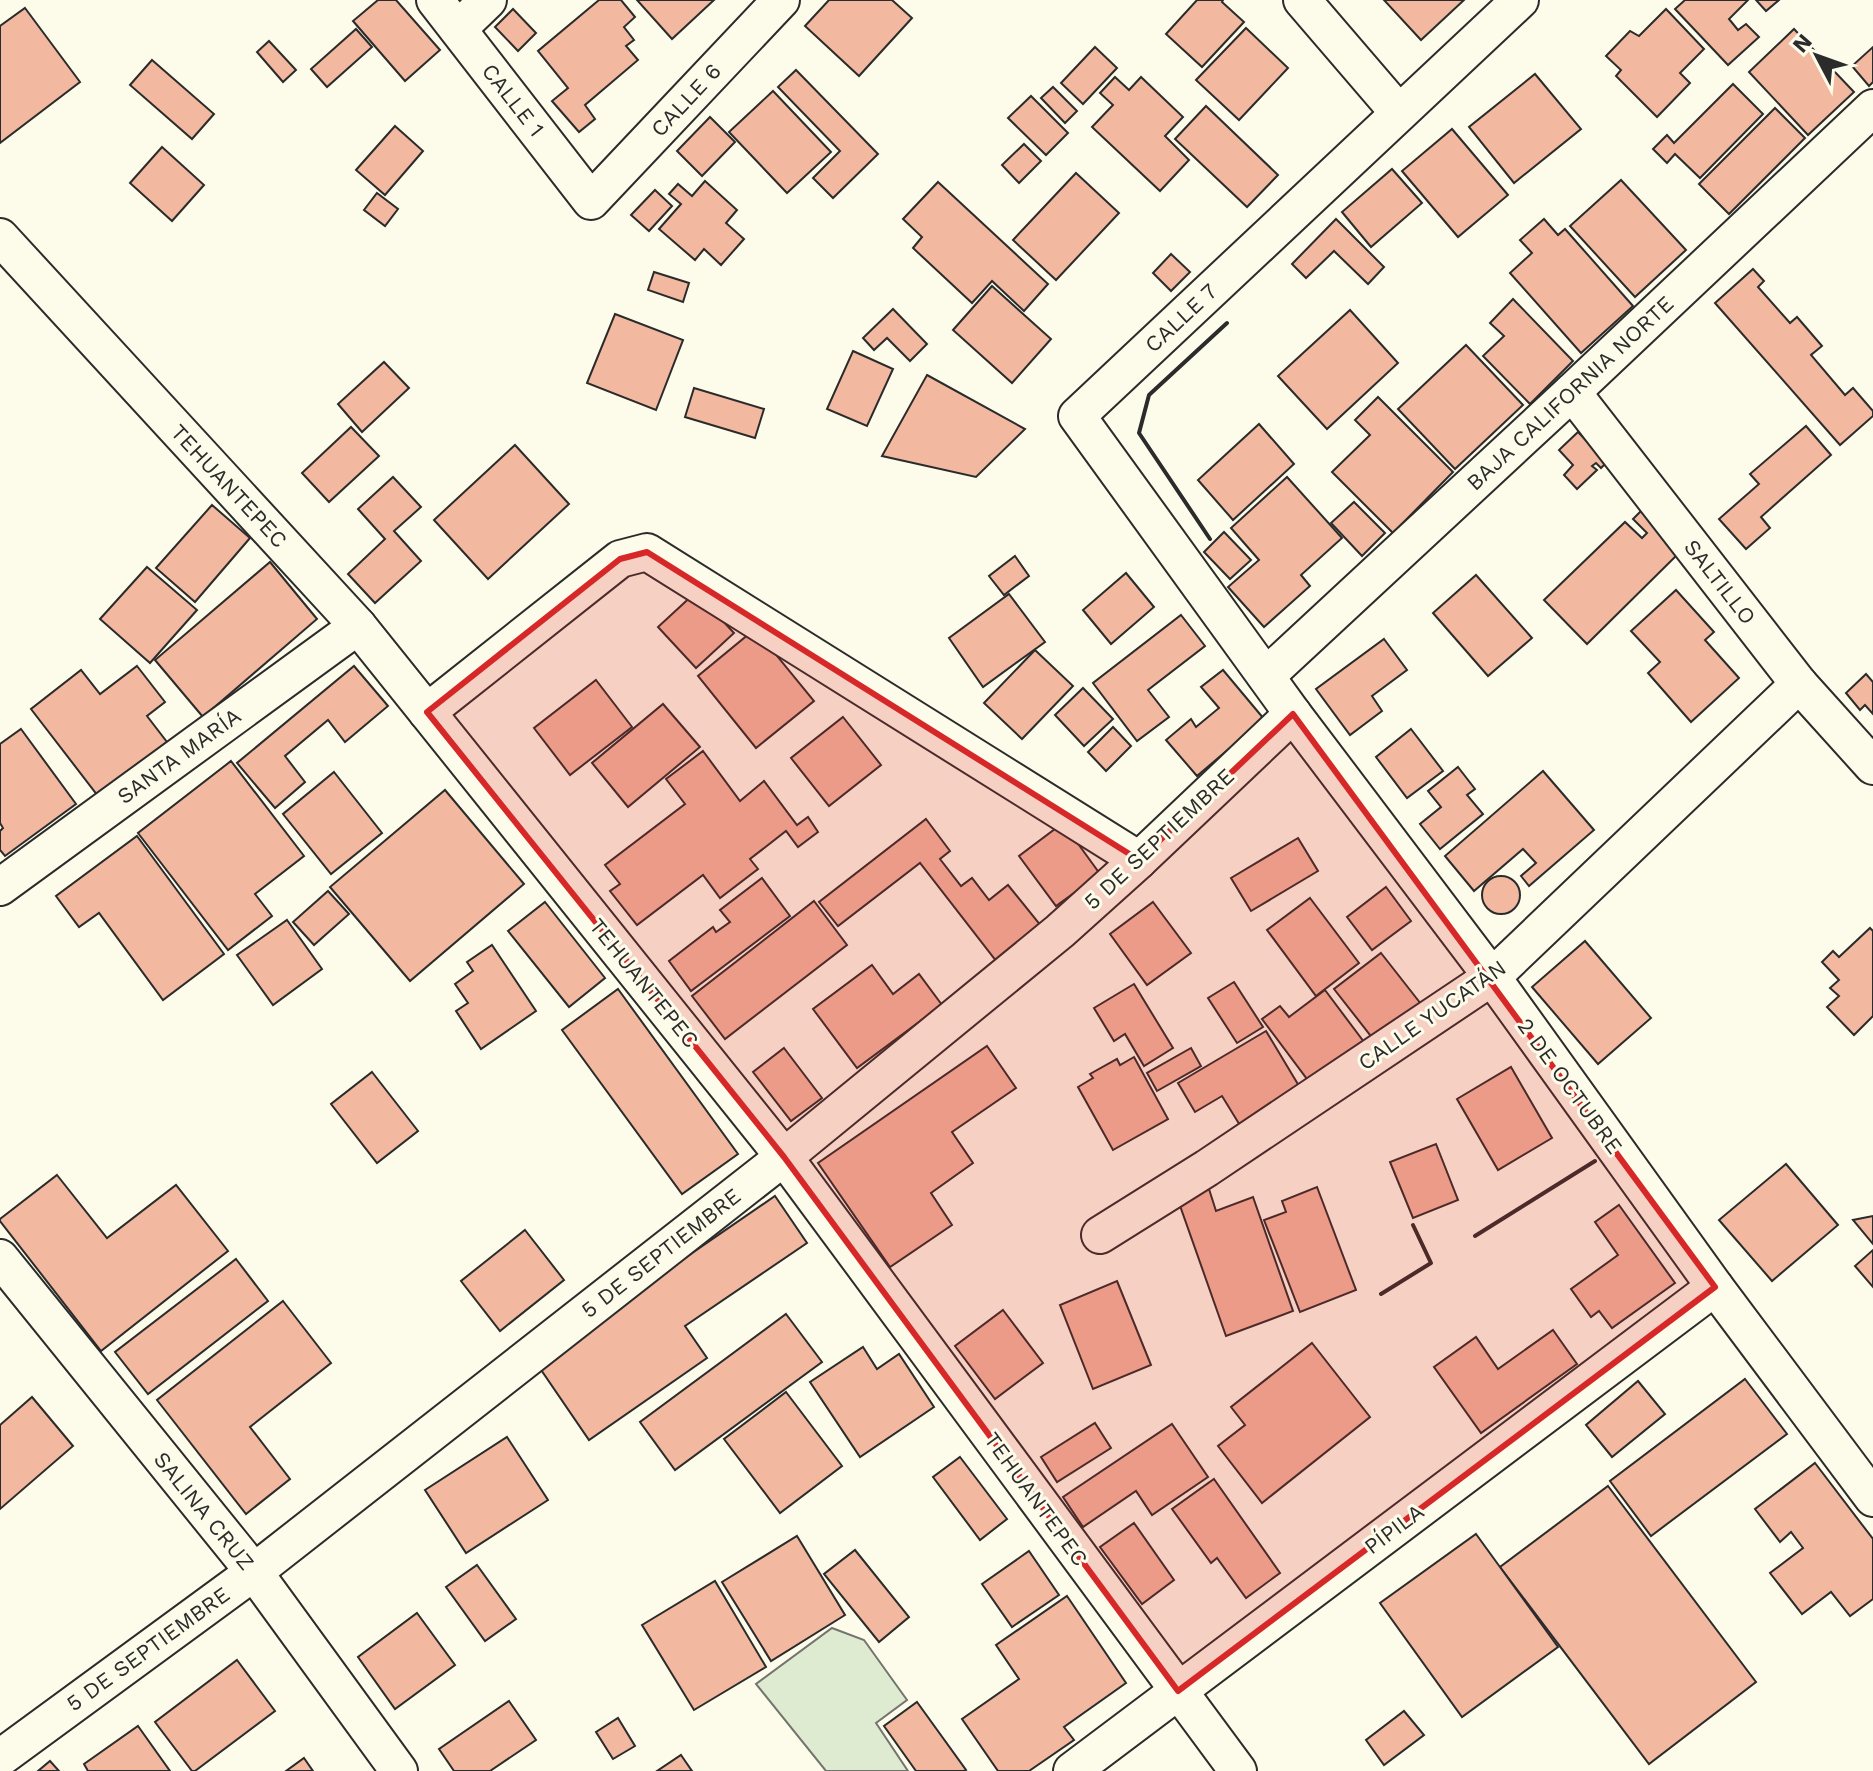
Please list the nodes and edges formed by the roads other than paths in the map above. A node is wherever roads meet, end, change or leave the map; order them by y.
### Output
1 (435, 0) edge
2 (488, 0) edge
3 (781, 0) edge
4 (1302, 0) edge
5 (1520, 0) edge
6 (458, 29) junction
7 (1873, 108) edge
8 (1399, 113) junction
9 (591, 201) joint
10 (0, 237) edge
11 (1572, 392) junction
12 (358, 626) junction
13 (1266, 676) junction
14 (1799, 684) junction
15 (427, 712) junction
16 (1293, 714) junction
17 (1873, 766) edge
18 (1139, 860) junction
19 (0, 887) edge
20 (1492, 977) junction
21 (784, 1157) junction
22 (1100, 1235) dead end
23 (0, 1258) edge
24 (1715, 1287) junction
25 (1873, 1498) edge
26 (254, 1572) junction
27 (1178, 1691) junction
28 (0, 1758) edge
29 (399, 1771) edge
30 (1072, 1771) edge
31 (1238, 1771) edge

1 - 6 street, CALLE 1
2 - 6 street
3 - 9 street, CALLE 6
4 - 8 street
5 - 8 street, CALLE 7
6 - 9 street, CALLE 1
7 - 11 street, BAJA CALIFORNIA NORTE
8 - 13 street, CALLE 7
10 - 12 street, TEHUANTEPEC
11 - 13 street, BAJA CALIFORNIA NORTE
11 - 14 street, SALTILLO
12 - 15 street, TEHUANTEPEC
12 - 19 street, SANTA MARÍA
13 - 16 street, 2 DE OCTUBRE
14 - 17 street, SALTILLO
14 - 20 street, CALLE YUCATÁN
15 - 18 street
15 - 21 street, TEHUANTEPEC
16 - 18 street, 5 DE SEPTIEMBRE
16 - 20 street, 2 DE OCTUBRE
18 - 21 street, 5 DE SEPTIEMBRE
20 - 22 street, CALLE YUCATÁN
20 - 24 street, 2 DE OCTUBRE
21 - 26 street, 5 DE SEPTIEMBRE
21 - 27 street, TEHUANTEPEC
23 - 26 street, SALINA CRUZ
24 - 25 street, 2 DE OCTUBRE
24 - 27 street, PÍPILA
26 - 28 street, 5 DE SEPTIEMBRE
26 - 29 street, SALINA CRUZ
27 - 30 street, PÍPILA
27 - 31 street, TEHUANTEPEC

